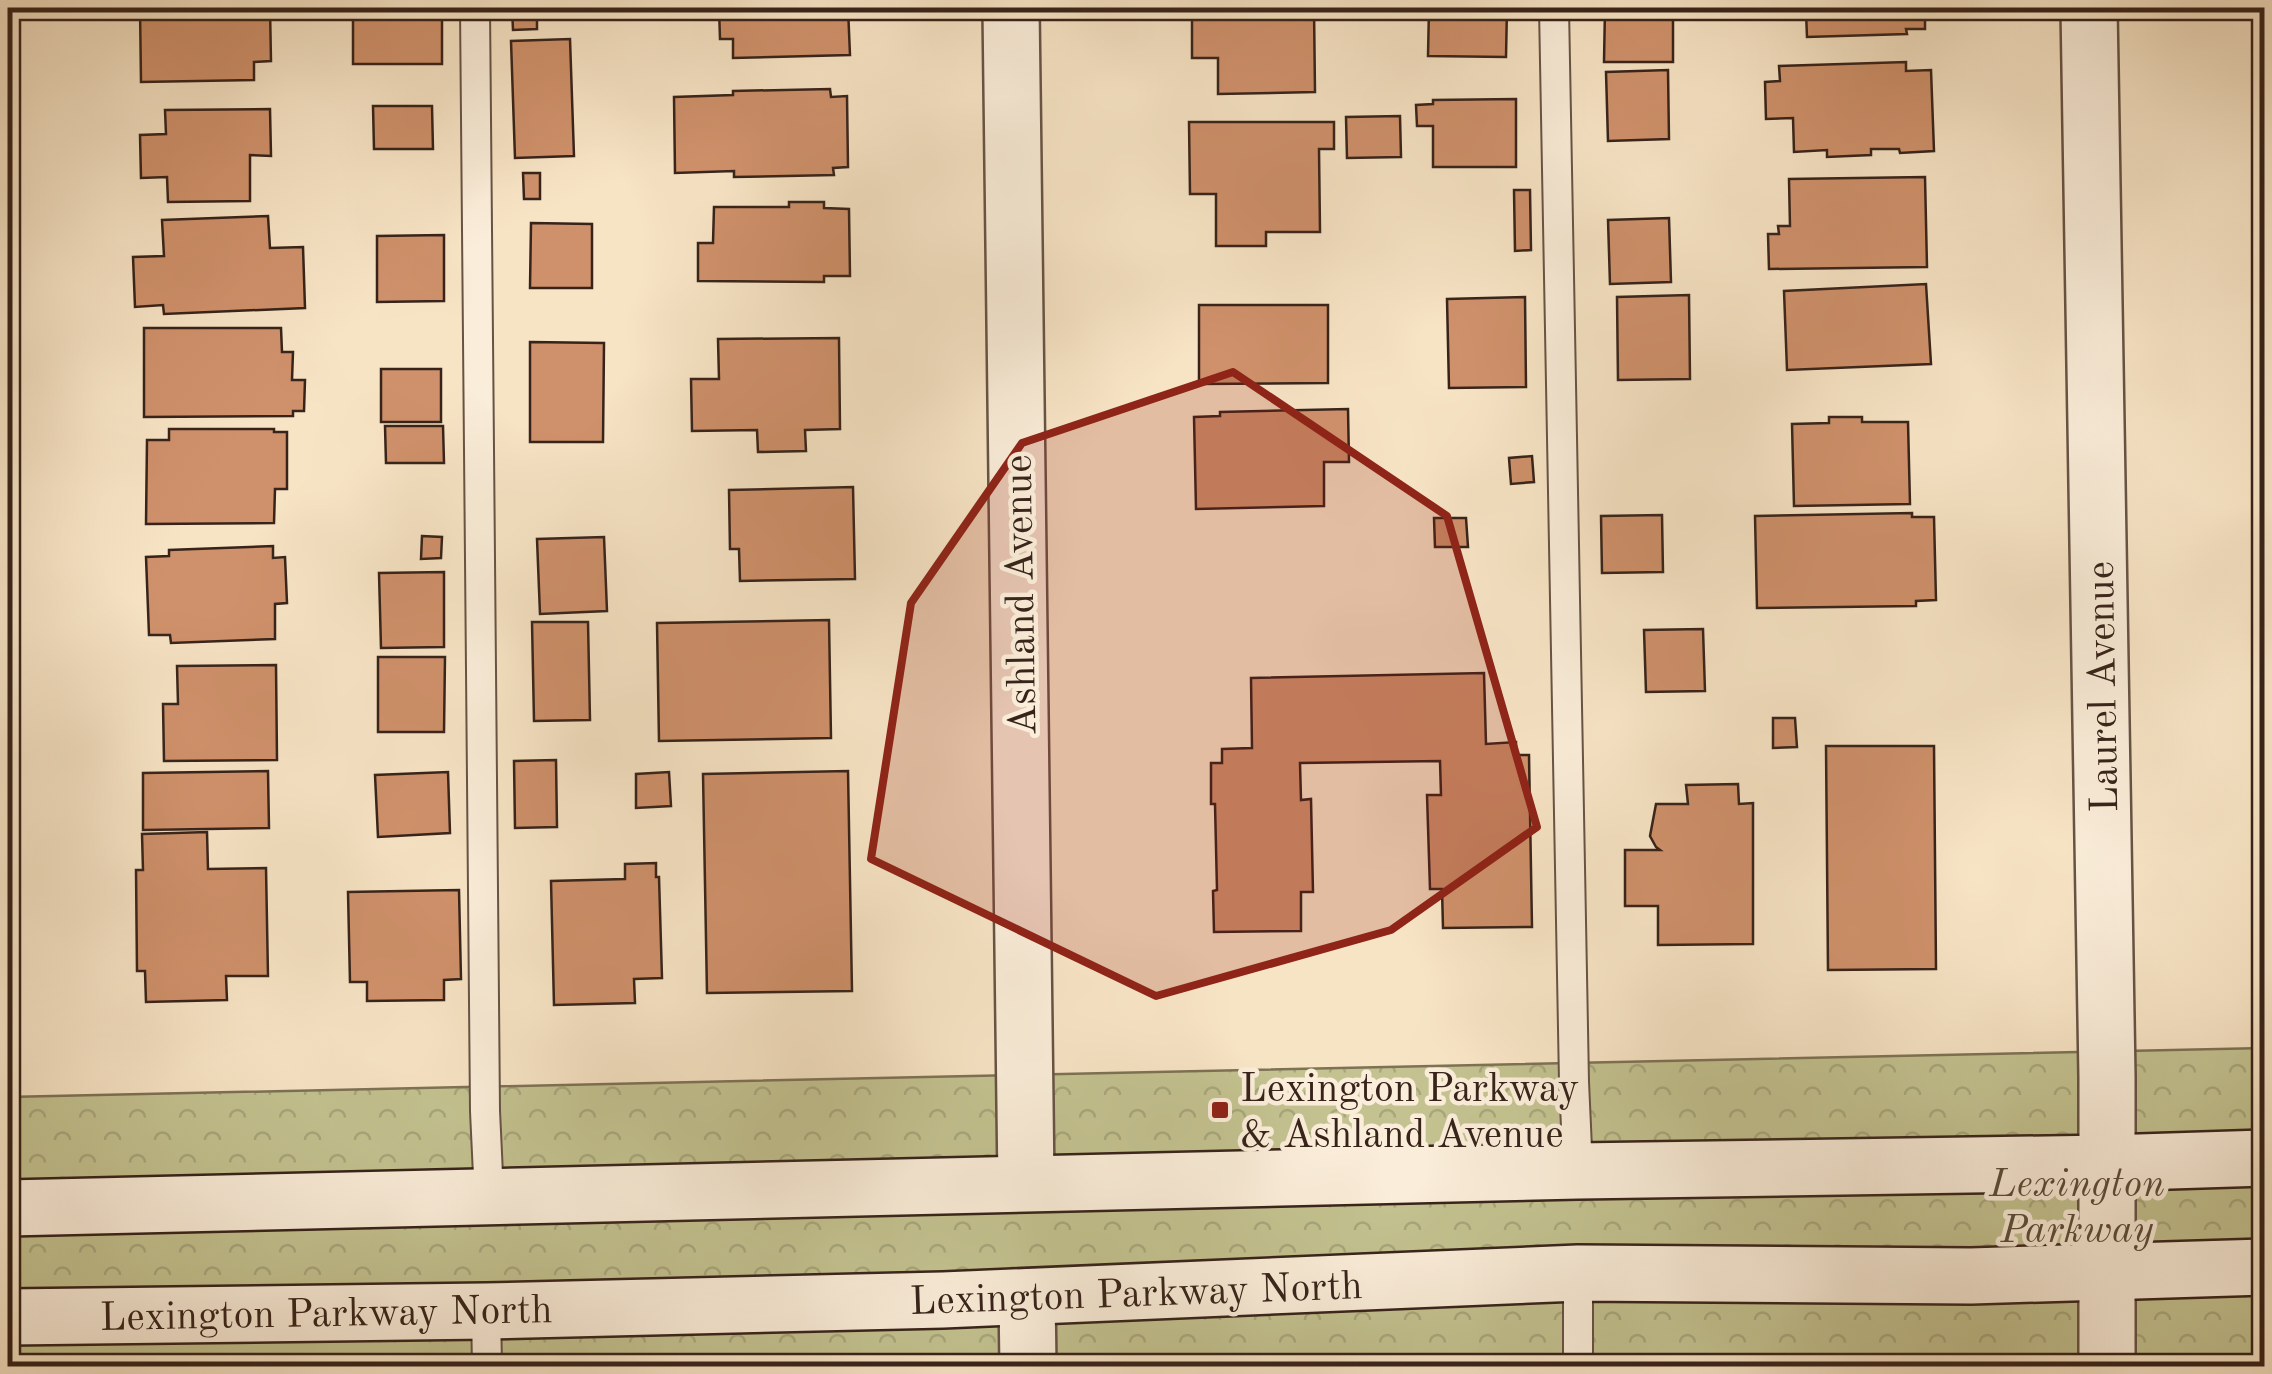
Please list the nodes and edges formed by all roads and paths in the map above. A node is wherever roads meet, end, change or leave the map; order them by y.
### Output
1 (475, 8) edge
2 (1011, 8) edge
3 (1554, 8) edge
4 (2089, 8) edge
5 (2264, 1158) edge
6 (2108, 1163) junction
7 (1578, 1171) junction
8 (1026, 1183) junction
9 (489, 1196) junction
10 (8, 1208) edge
11 (2264, 1266) edge
12 (2107, 1271) junction
13 (1578, 1274) junction
14 (1027, 1297) junction
15 (486, 1311) junction
16 (8, 1317) edge
17 (487, 1366) edge
18 (1028, 1366) edge
19 (1578, 1366) edge
20 (2107, 1366) edge

1 - 9 lane
2 - 8 main road, Ashland Avenue
3 - 7 lane
4 - 6 main road, Laurel Avenue
5 - 6 main road
6 - 7 main road
6 - 12 main road, Laurel Avenue
7 - 8 main road
8 - 9 main road
9 - 10 main road
11 - 12 main road, Lexington Parkway North
12 - 13 main road, Lexington Parkway North
12 - 20 main road, Laurel Avenue
13 - 14 main road, Lexington Parkway North
13 - 19 lane
14 - 15 main road, Lexington Parkway North
14 - 18 main road
15 - 16 main road, Lexington Parkway North
15 - 17 lane

